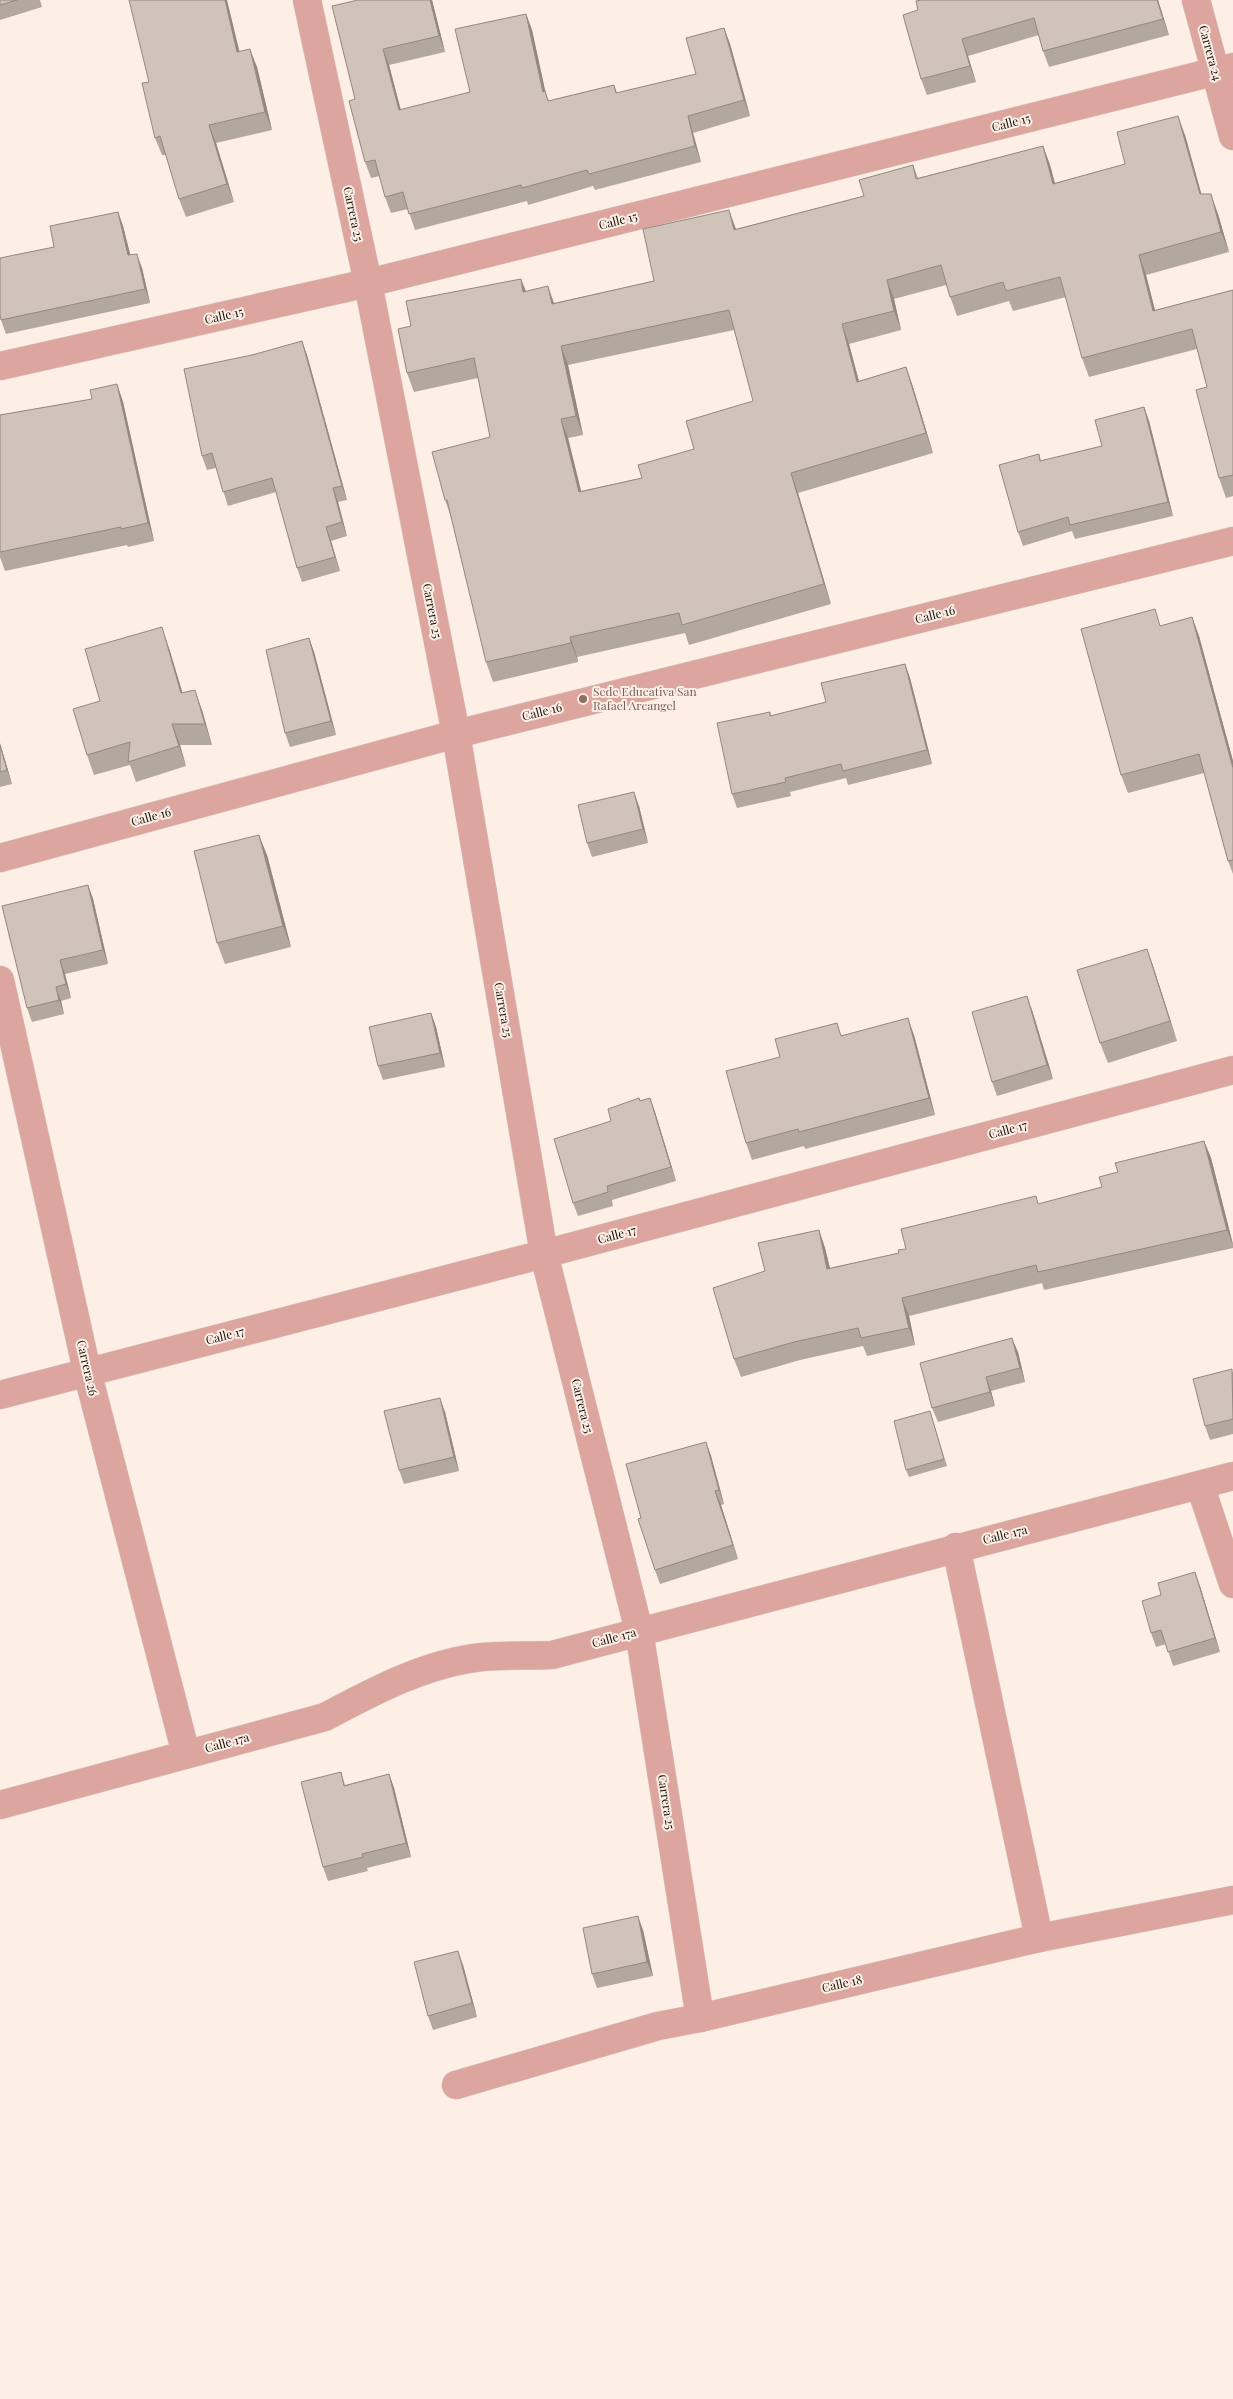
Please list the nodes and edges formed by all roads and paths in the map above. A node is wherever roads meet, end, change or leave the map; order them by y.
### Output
1 (306, 0) edge
2 (1196, 0) edge
3 (1224, 69) edge
4 (1233, 136) edge
5 (368, 283) junction
6 (0, 366) edge
7 (1233, 540) edge
8 (456, 734) junction
9 (0, 858) edge
10 (0, 980) edge
11 (1233, 1070) edge
12 (544, 1254) junction
13 (87, 1371) junction
14 (0, 1395) edge
15 (1233, 1476) edge
16 (1200, 1485) junction
17 (956, 1547) junction
18 (1233, 1584) edge
19 (639, 1631) junction
20 (186, 1754) junction
21 (0, 1805) edge
22 (1233, 1900) edge
23 (1039, 1938) junction
24 (700, 2018) junction
25 (456, 2085) dead end

1 - 5 street, Carrera 25
2 - 3 street, Carrera 24
3 - 4 street, Carrera 24
3 - 5 street, Calle 15
5 - 6 street, Calle 15
5 - 8 street, Carrera 25
7 - 8 street, Calle 16
8 - 9 street, Calle 16
8 - 12 street, Carrera 25
10 - 13 street, Carrera 26
11 - 12 street, Calle 17
12 - 13 street, Calle 17
12 - 19 street, Carrera 25
13 - 14 street, Calle 17
13 - 20 street, Carrera 26
15 - 16 street, Calle 17a
16 - 17 street, Calle 17a
16 - 18 street
17 - 19 street, Calle 17a
17 - 23 street
19 - 20 street, Calle 17a
19 - 24 street, Carrera 25
20 - 21 street, Calle 17a
22 - 23 street, Calle 18
23 - 24 street, Calle 18
24 - 25 street, Calle 18

